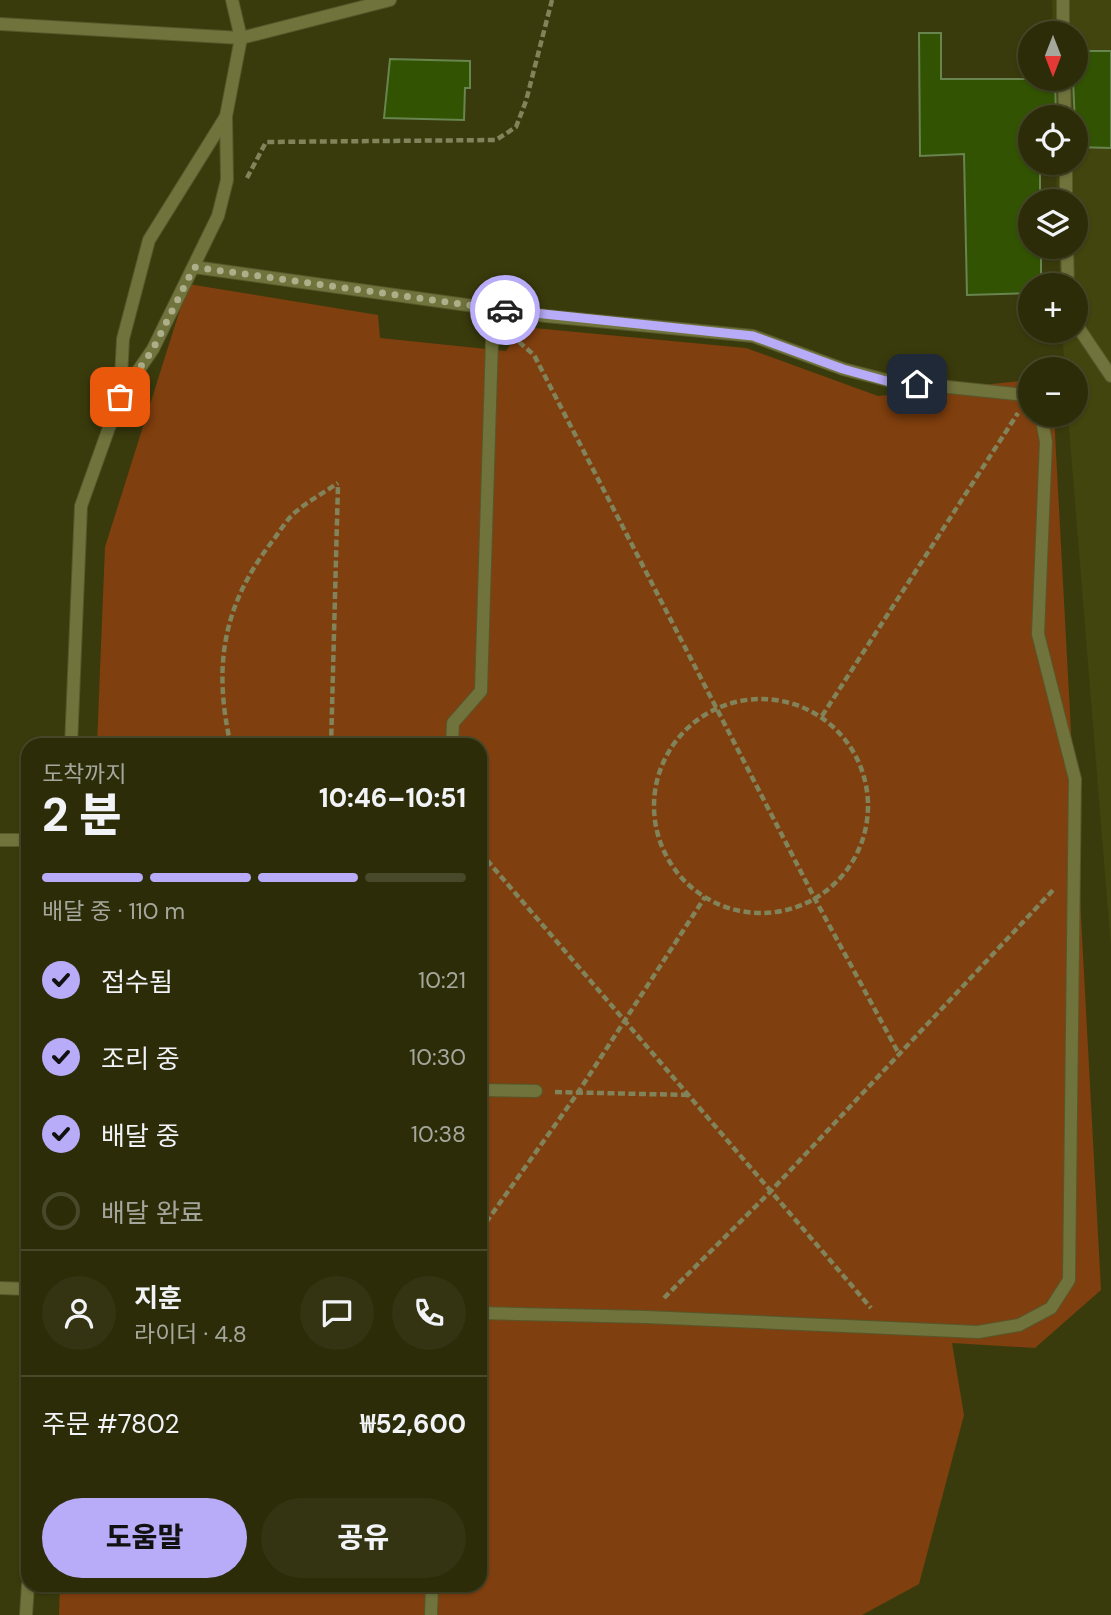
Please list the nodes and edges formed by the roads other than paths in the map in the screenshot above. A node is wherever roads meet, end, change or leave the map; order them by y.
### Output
1 (232, 0) edge
2 (390, 0) edge
3 (1063, 0) edge
4 (1063, 21) edge
5 (0, 24) edge
6 (241, 38) junction
7 (226, 116) junction
8 (194, 267) junction
9 (493, 309) junction
10 (1088, 342) edge
11 (1111, 376) edge
12 (1018, 394) edge
13 (120, 397) junction
14 (1043, 427) edge
15 (71, 738) edge
16 (452, 738) edge
17 (0, 840) edge
18 (21, 840) edge
19 (487, 1090) edge
20 (536, 1091) road end
21 (0, 1288) edge
22 (21, 1289) edge
23 (487, 1313) edge
24 (28, 1592) edge
25 (432, 1592) edge
26 (26, 1615) edge
27 (431, 1615) edge

1 - 6 lane
2 - 6 lane
3 - 4 lane
5 - 6 lane
6 - 7 lane
7 - 8 lane
7 - 13 lane
8 - 9 lane
8 - 13 lane
9 - 12 lane
9 - 16 lane
10 - 11 lane
13 - 15 lane
14 - 23 lane
17 - 18 lane
19 - 20 lane
21 - 22 lane
24 - 26 lane
25 - 27 lane

